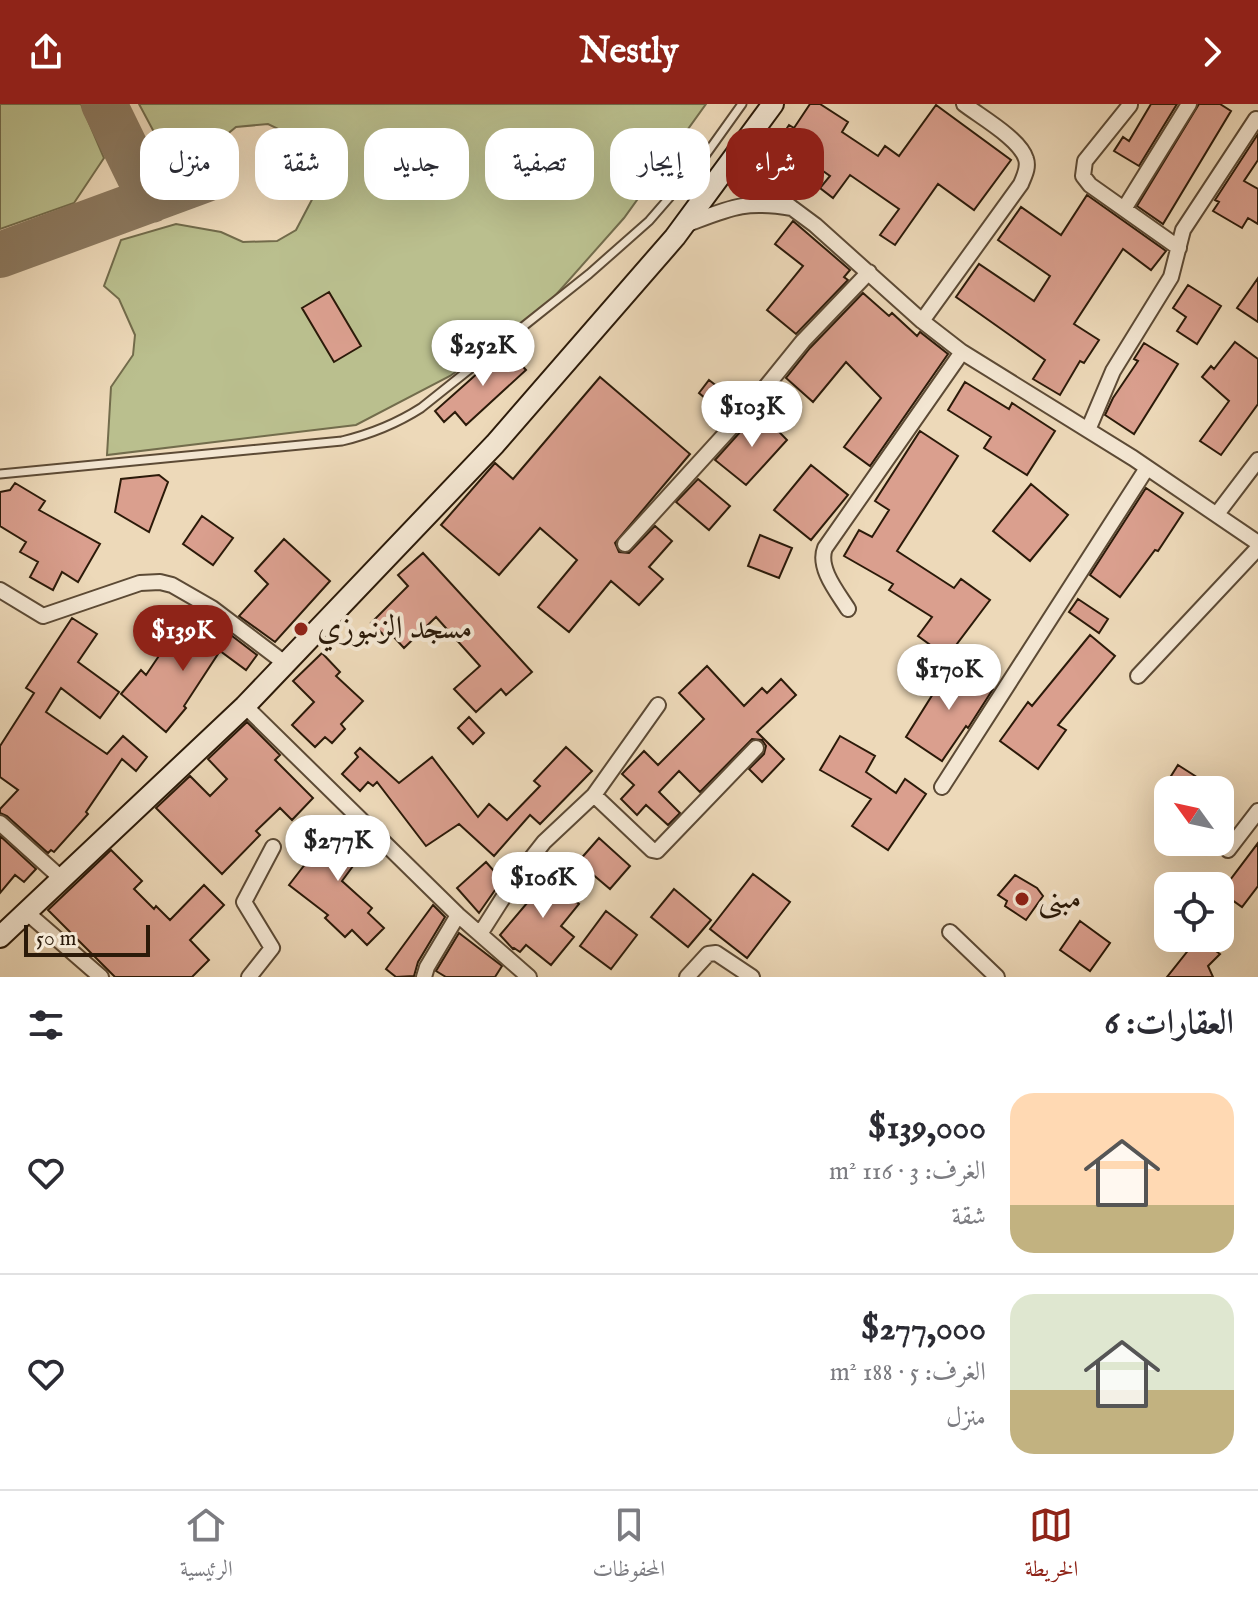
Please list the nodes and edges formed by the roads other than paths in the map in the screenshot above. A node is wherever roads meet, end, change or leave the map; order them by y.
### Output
1 (742, 104) edge
2 (773, 104) edge
3 (964, 104) edge
4 (1189, 104) edge
5 (1130, 105) edge
6 (1258, 120) edge
7 (755, 128) edge
8 (726, 167) edge
9 (783, 200) edge
10 (796, 209) junction
11 (1124, 209) junction
12 (683, 226) junction
13 (1179, 248) junction
14 (869, 272) junction
15 (922, 321) junction
16 (962, 352) junction
17 (1088, 430) junction
18 (1258, 460) edge
19 (1147, 468) junction
20 (0, 474) edge
21 (1217, 514) junction
22 (625, 544) dead end
23 (1258, 546) edge
24 (0, 590) edge
25 (848, 609) dead end
26 (286, 664) junction
27 (1138, 676) dead end
28 (658, 705) dead end
29 (245, 706) junction
30 (756, 748) dead end
31 (942, 787) dead end
32 (594, 795) junction
33 (1258, 811) edge
34 (0, 823) edge
35 (1234, 842) edge
36 (273, 847) dead end
37 (61, 878) junction
38 (25, 911) junction
39 (458, 915) junction
40 (950, 932) dead end
41 (480, 934) junction
42 (0, 937) edge
43 (101, 977) edge
44 (249, 977) edge
45 (424, 977) edge
46 (529, 977) edge
47 (687, 977) edge
48 (752, 977) edge
49 (997, 977) edge

1 - 20 lane
2 - 7 main road
3 - 15 street
4 - 11 street
5 - 11 street
6 - 13 street
8 - 12 main road
9 - 10 street
10 - 12 street
10 - 14 street
11 - 13 street
12 - 26 main road
13 - 17 street
14 - 15 street
14 - 22 street
15 - 16 street
16 - 17 street
16 - 25 street
17 - 19 street
18 - 21 street
19 - 21 street
19 - 31 street
21 - 23 street
23 - 27 street
24 - 26 street
26 - 29 main road
28 - 32 street
29 - 37 main road
29 - 39 street
30 - 32 street
32 - 41 street
33 - 35 street
34 - 37 street
36 - 44 street
37 - 38 main road
38 - 42 main road
38 - 43 street
39 - 41 street
39 - 45 street
40 - 49 street
41 - 46 street
47 - 48 street

